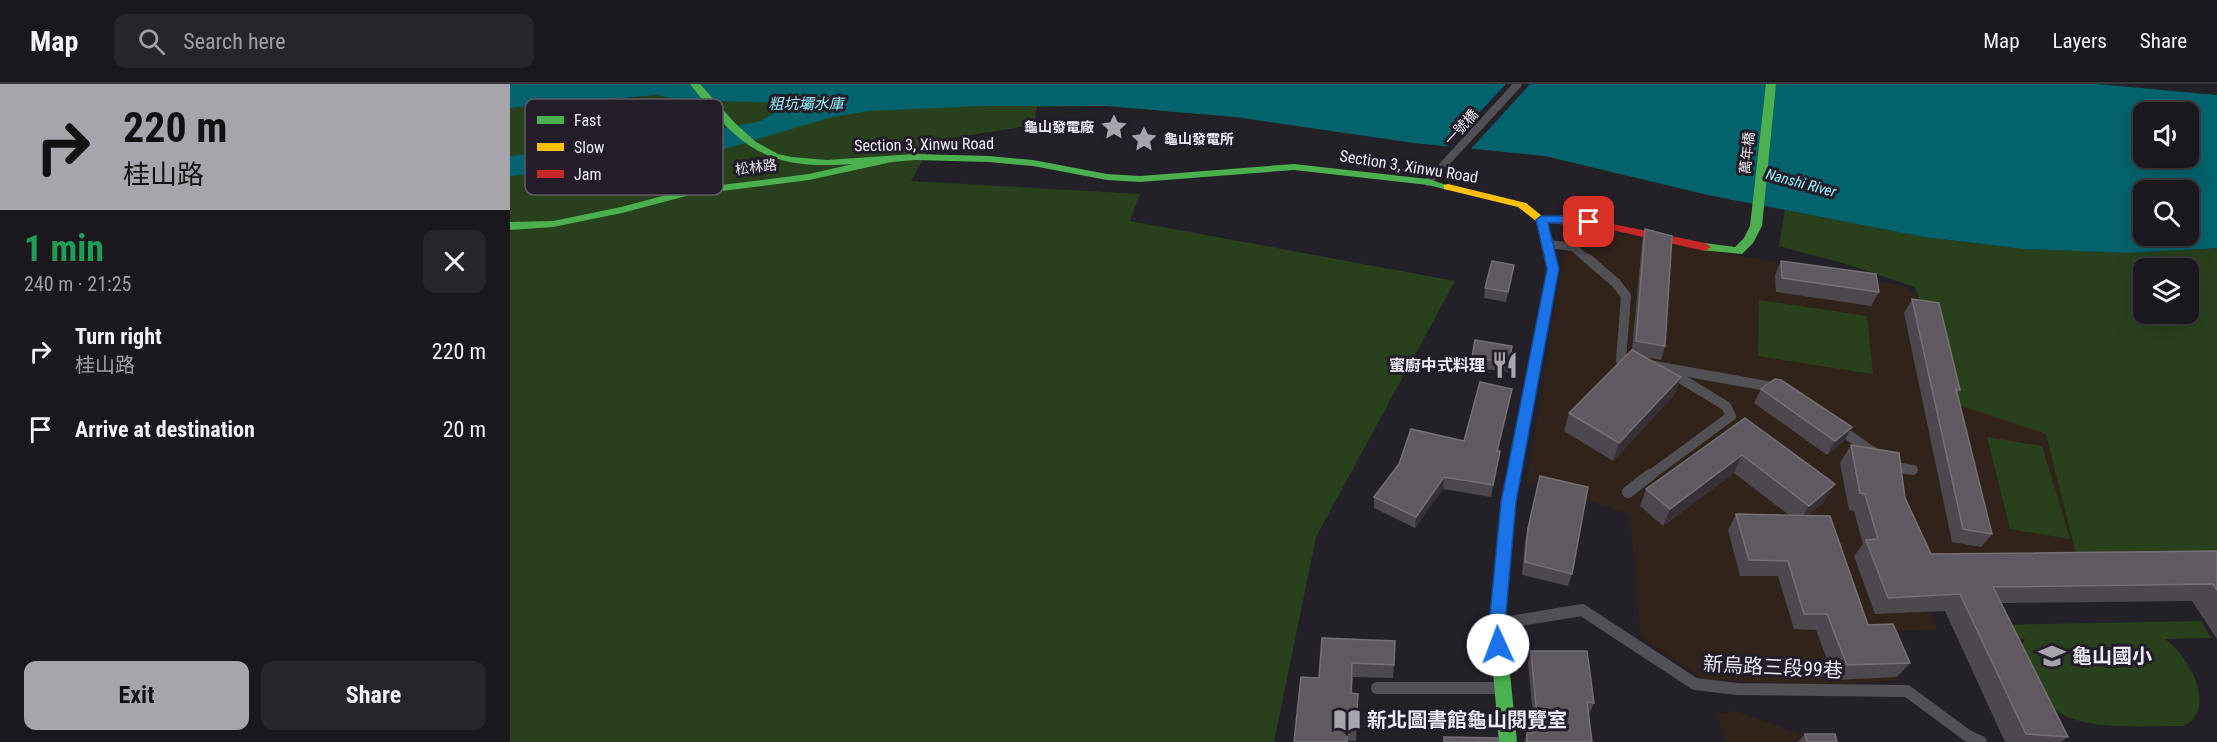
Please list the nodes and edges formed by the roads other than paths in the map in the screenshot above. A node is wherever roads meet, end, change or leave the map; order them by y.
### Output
1 (695, 84) edge
2 (1518, 84) edge
3 (1771, 84) edge
4 (709, 99) edge
5 (723, 114) edge
6 (900, 158) junction
7 (1428, 182) junction
8 (723, 188) edge
9 (678, 195) edge
10 (1541, 220) junction
11 (510, 226) edge
12 (1549, 244) junction
13 (1662, 367) junction
14 (1786, 393) edge
15 (1826, 420) edge
16 (1913, 470) dead end
17 (1628, 492) dead end
18 (1497, 624) junction
19 (1377, 688) dead end
20 (1502, 688) junction
21 (1509, 742) edge
22 (1981, 742) edge

1 - 4 main road, Section 3, Xinwu Road
2 - 7 lane, 一號橋
3 - 10 main road, 萬年橋
5 - 6 main road, Section 3, Xinwu Road
6 - 7 main road, Section 3, Xinwu Road
6 - 8 main road, 松林路
7 - 10 main road, Section 3, Xinwu Road
9 - 11 main road, 松林路
10 - 12 main road
12 - 13 lane
12 - 18 main road
13 - 14 lane
13 - 17 lane
15 - 16 lane
18 - 20 main road
18 - 22 lane, 新烏路三段99巷
19 - 20 lane
20 - 21 main road

